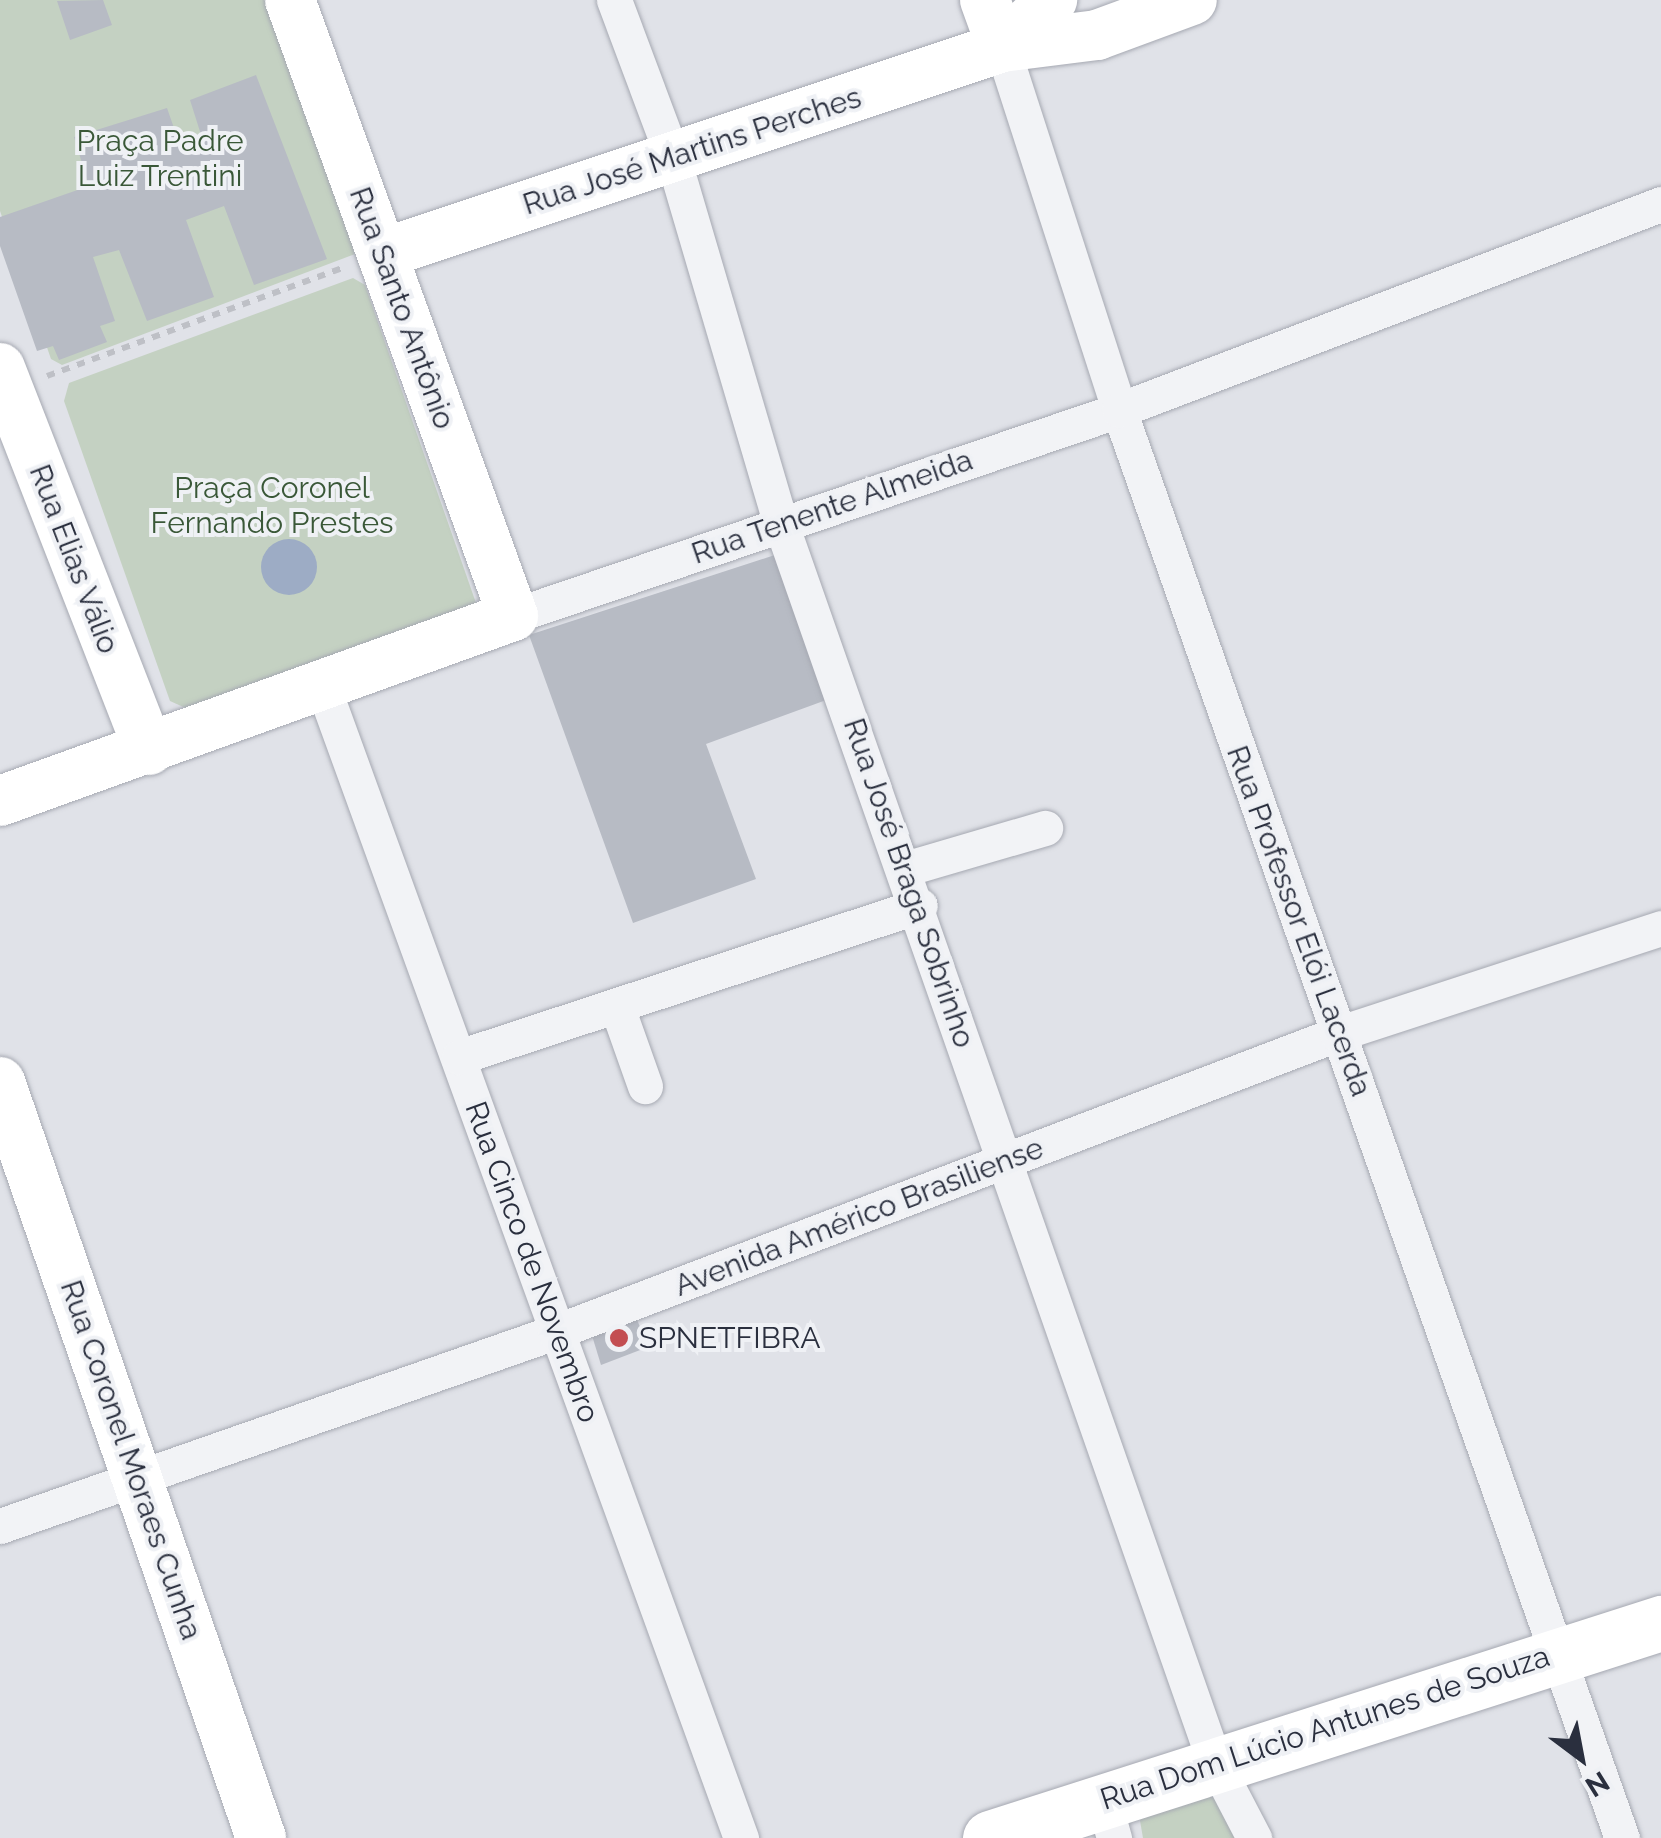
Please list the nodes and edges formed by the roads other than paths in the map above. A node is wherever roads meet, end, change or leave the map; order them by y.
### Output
1 (290, 0) edge
2 (614, 0) edge
3 (985, 0) edge
4 (1052, 0) edge
5 (1192, 0) edge
6 (1002, 47) junction
7 (673, 158) junction
8 (1661, 204) edge
9 (382, 254) junction
10 (3, 384) edge
11 (1118, 410) junction
12 (781, 524) junction
13 (513, 616) junction
14 (323, 687) junction
15 (149, 750) junction
16 (0, 801) edge
17 (1045, 828) dead end
18 (908, 868) junction
19 (920, 905) junction
20 (1661, 928) edge
21 (618, 1007) junction
22 (1338, 1034) junction
23 (459, 1057) junction
24 (0, 1082) edge
25 (645, 1086) dead end
26 (1004, 1162) junction
27 (556, 1332) junction
28 (139, 1481) junction
29 (0, 1526) edge
30 (1661, 1623) edge
31 (1558, 1653) junction
32 (1215, 1763) junction
33 (1108, 1819) edge
34 (260, 1838) edge
35 (741, 1838) edge
36 (990, 1838) edge
37 (1254, 1838) edge
38 (1622, 1838) edge

1 - 9 main road, Rua Santo Antônio
2 - 7 street, Rua José Braga Sobrinho
3 - 6 main road, Rua Professor Elói Lacerda
4 - 6 main road
5 - 6 main road
6 - 7 main road, Rua José Martins Perches
6 - 11 street, Rua Professor Elói Lacerda
7 - 9 main road, Rua José Martins Perches
7 - 12 street, Rua José Braga Sobrinho
8 - 11 street, Rua Tenente Almeida
9 - 13 main road, Rua Santo Antônio
10 - 15 main road, Rua Elias Válio
11 - 12 street, Rua Tenente Almeida
11 - 22 street, Rua Professor Elói Lacerda
12 - 13 street, Rua Tenente Almeida
12 - 18 street, Rua José Braga Sobrinho
13 - 14 main road, Rua Tenente Almeida
14 - 15 main road, Rua Tenente Almeida
14 - 23 street, Rua Cinco de Novembro
15 - 16 main road, Rua Tenente Almeida
17 - 18 street
18 - 19 street, Rua José Braga Sobrinho
19 - 21 street
19 - 26 street, Rua José Braga Sobrinho
20 - 22 street, Avenida Américo Brasiliense
21 - 23 street
21 - 25 street
22 - 26 street, Avenida Américo Brasiliense
22 - 31 street, Rua Professor Elói Lacerda
23 - 27 street, Rua Cinco de Novembro
24 - 28 main road, Rua Coronel Moraes Cunha
26 - 27 street, Avenida Américo Brasiliense
26 - 32 street, Rua José Braga Sobrinho
27 - 28 street, Avenida Américo Brasiliense
27 - 35 street, Rua Cinco de Novembro
28 - 29 street, Avenida Américo Brasiliense
28 - 34 main road, Rua Coronel Moraes Cunha
30 - 31 main road, Rua Dom Lúcio Antunes de Souza
31 - 32 main road, Rua Dom Lúcio Antunes de Souza
31 - 38 street, Rua Professor Elói Lacerda
32 - 33 main road, Rua Dom Lúcio Antunes de Souza
32 - 37 street, Rua José Braga Sobrinho
33 - 36 main road, Rua Dom Lúcio Antunes de Souza

